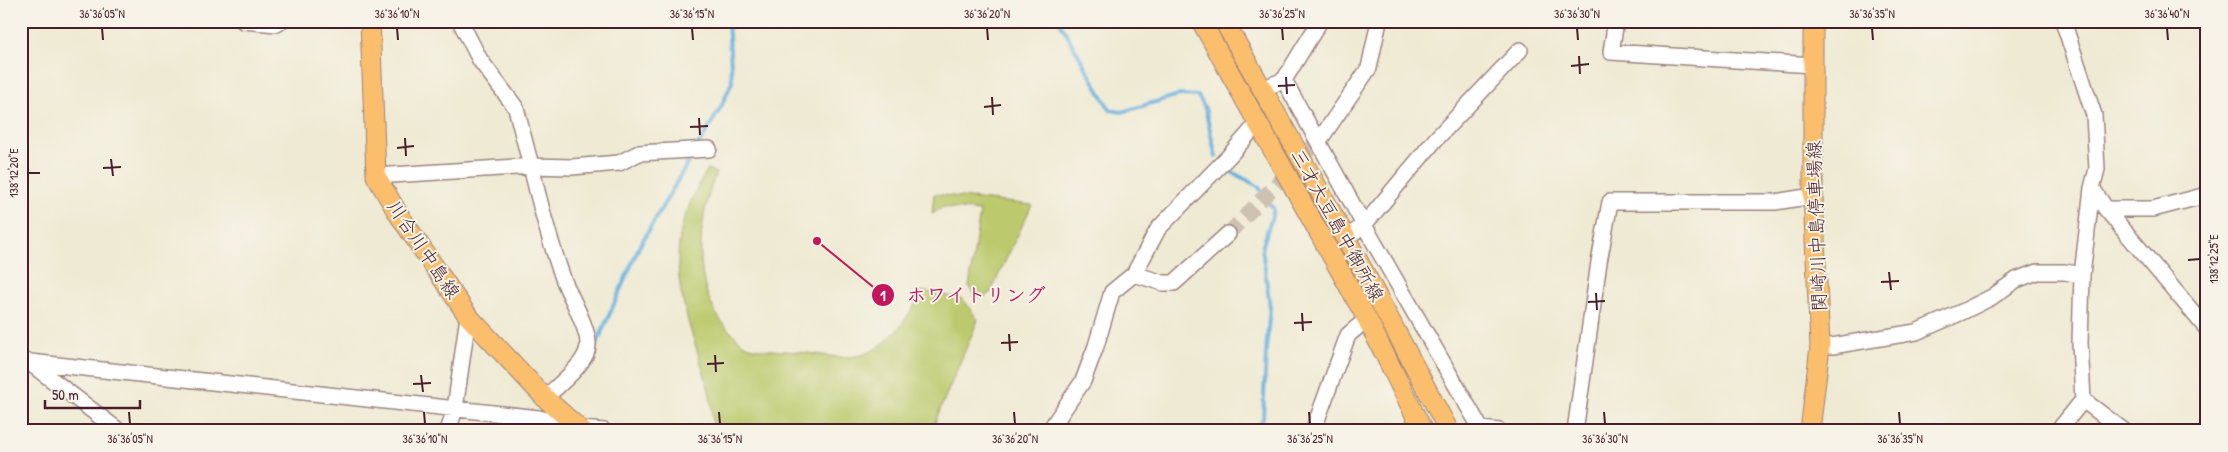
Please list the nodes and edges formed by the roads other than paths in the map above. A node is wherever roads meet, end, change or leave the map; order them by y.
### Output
1 (243, 21) edge
2 (280, 21) edge
3 (370, 21) edge
4 (460, 21) edge
5 (1201, 21) edge
6 (1224, 21) edge
7 (1320, 21) edge
8 (1379, 21) edge
9 (1616, 21) edge
10 (1813, 21) edge
11 (2063, 21) edge
12 (1520, 50) dead end
13 (1813, 65) junction
14 (1284, 80) junction
15 (1262, 89) junction
16 (1258, 123) junction
17 (1321, 138) tunnel mouth
18 (702, 149) dead end
19 (531, 166) junction
20 (376, 176) junction
21 (2092, 188) junction
22 (2207, 195) edge
23 (1813, 196) junction
24 (2106, 209) junction
25 (1364, 225) junction
26 (1228, 234) tunnel mouth
27 (1346, 238) junction
28 (1134, 274) junction
29 (2082, 275) junction
30 (468, 316) junction
31 (1367, 319) junction
32 (2207, 330) edge
33 (1820, 346) junction
34 (25, 362) edge
35 (545, 398) junction
36 (2083, 400) junction
37 (455, 409) junction
38 (538, 424) edge
39 (582, 430) edge
40 (119, 431) edge
41 (448, 431) edge
42 (604, 431) edge
43 (1049, 431) edge
44 (1313, 431) edge
45 (1423, 431) edge
46 (1449, 431) edge
47 (1499, 431) edge
48 (1575, 431) edge
49 (1810, 431) edge
50 (2058, 431) edge
51 (2124, 431) edge

1 - 2 street
3 - 20 main road, 川合川中島線
4 - 19 street
5 - 16 main road, 三才大豆島中御所線
6 - 15 main road, 三才大豆島中御所線
7 - 14 street
8 - 17 street
9 - 13 street
10 - 13 main road, 関崎川中島停車場線
11 - 21 street
12 - 25 street
13 - 23 main road, 関崎川中島停車場線
14 - 15 street
14 - 25 street
15 - 27 main road, 三才大豆島中御所線
16 - 28 street
16 - 31 main road, 三才大豆島中御所線
18 - 19 street
19 - 20 street
19 - 35 street
20 - 30 main road, 川合川中島線
21 - 24 street
21 - 29 street
22 - 24 street
23 - 33 main road, 関崎川中島停車場線
23 - 48 street
24 - 32 street
25 - 27 street
25 - 47 street
26 - 28 street
27 - 46 main road, 三才大豆島中御所線
28 - 43 street
29 - 33 street
29 - 36 street
30 - 35 main road, 川合川中島線
30 - 37 street
31 - 44 street
31 - 45 main road, 三才大豆島中御所線
33 - 49 main road, 関崎川中島停車場線
34 - 37 street
34 - 40 street
35 - 39 main road, 川合川中島線
36 - 50 street
36 - 51 street
37 - 38 street
37 - 41 street
38 - 39 street
39 - 42 street

